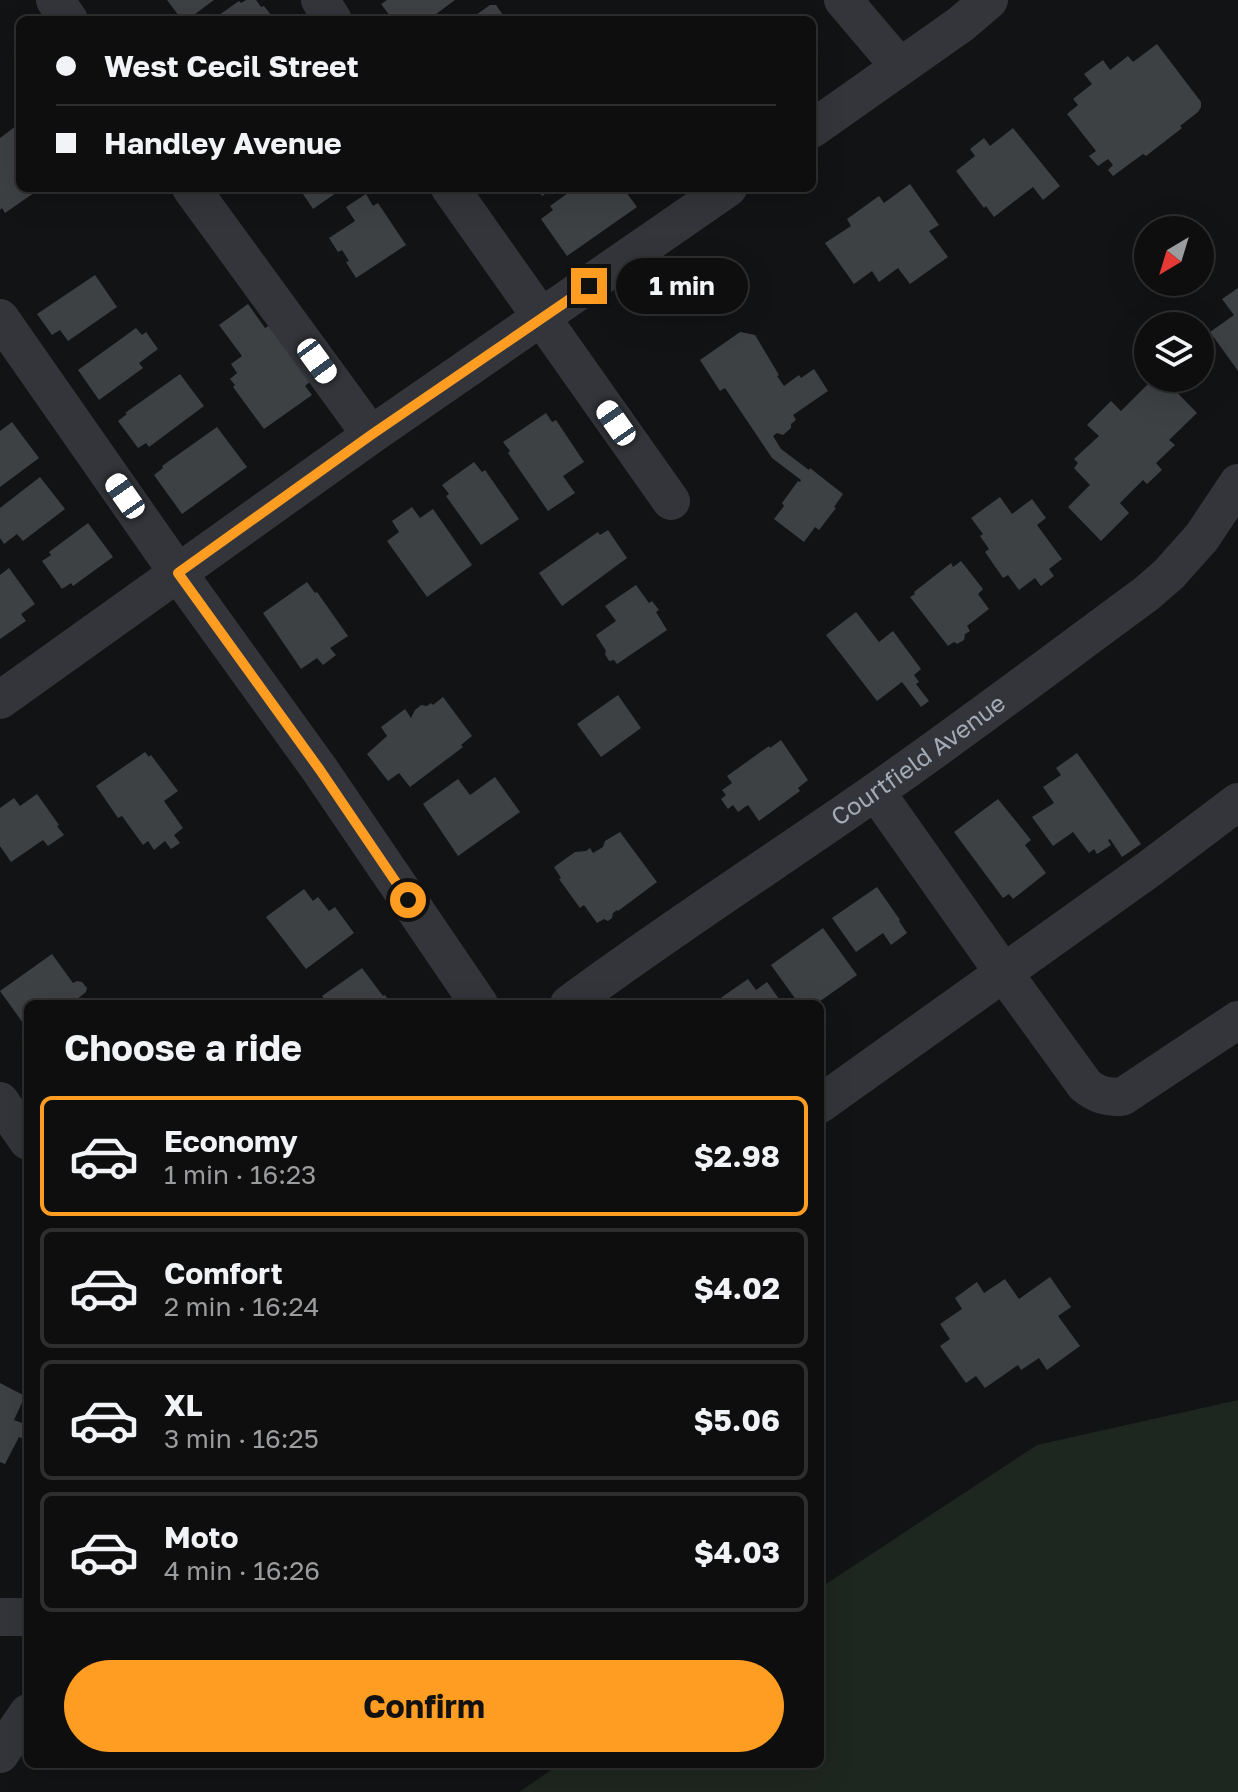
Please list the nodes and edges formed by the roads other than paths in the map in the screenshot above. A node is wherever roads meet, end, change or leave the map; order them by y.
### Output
1 (843, 0) edge
2 (989, 0) edge
3 (900, 67) junction
4 (816, 126) edge
5 (194, 192) edge
6 (453, 192) edge
7 (722, 192) edge
8 (0, 318) edge
9 (542, 318) junction
10 (371, 435) junction
11 (1238, 483) edge
12 (671, 501) dead end
13 (178, 573) junction
14 (0, 700) edge
15 (876, 792) junction
16 (1238, 802) edge
17 (1003, 972) junction
18 (476, 1000) edge
19 (574, 1000) edge
20 (1238, 1020) edge
21 (824, 1101) edge
22 (0, 1617) edge
23 (24, 1617) edge
24 (24, 1719) edge
25 (0, 1754) edge

1 - 3 street
2 - 3 street
3 - 4 street
5 - 10 street
6 - 9 street
7 - 9 street
8 - 13 street
9 - 10 street
9 - 12 street
10 - 13 street
11 - 15 street, Courtfield Avenue
13 - 14 street
13 - 18 street
15 - 17 street
15 - 19 street, Courtfield Avenue
16 - 17 street
17 - 20 street
17 - 21 street
22 - 23 street
24 - 25 street

